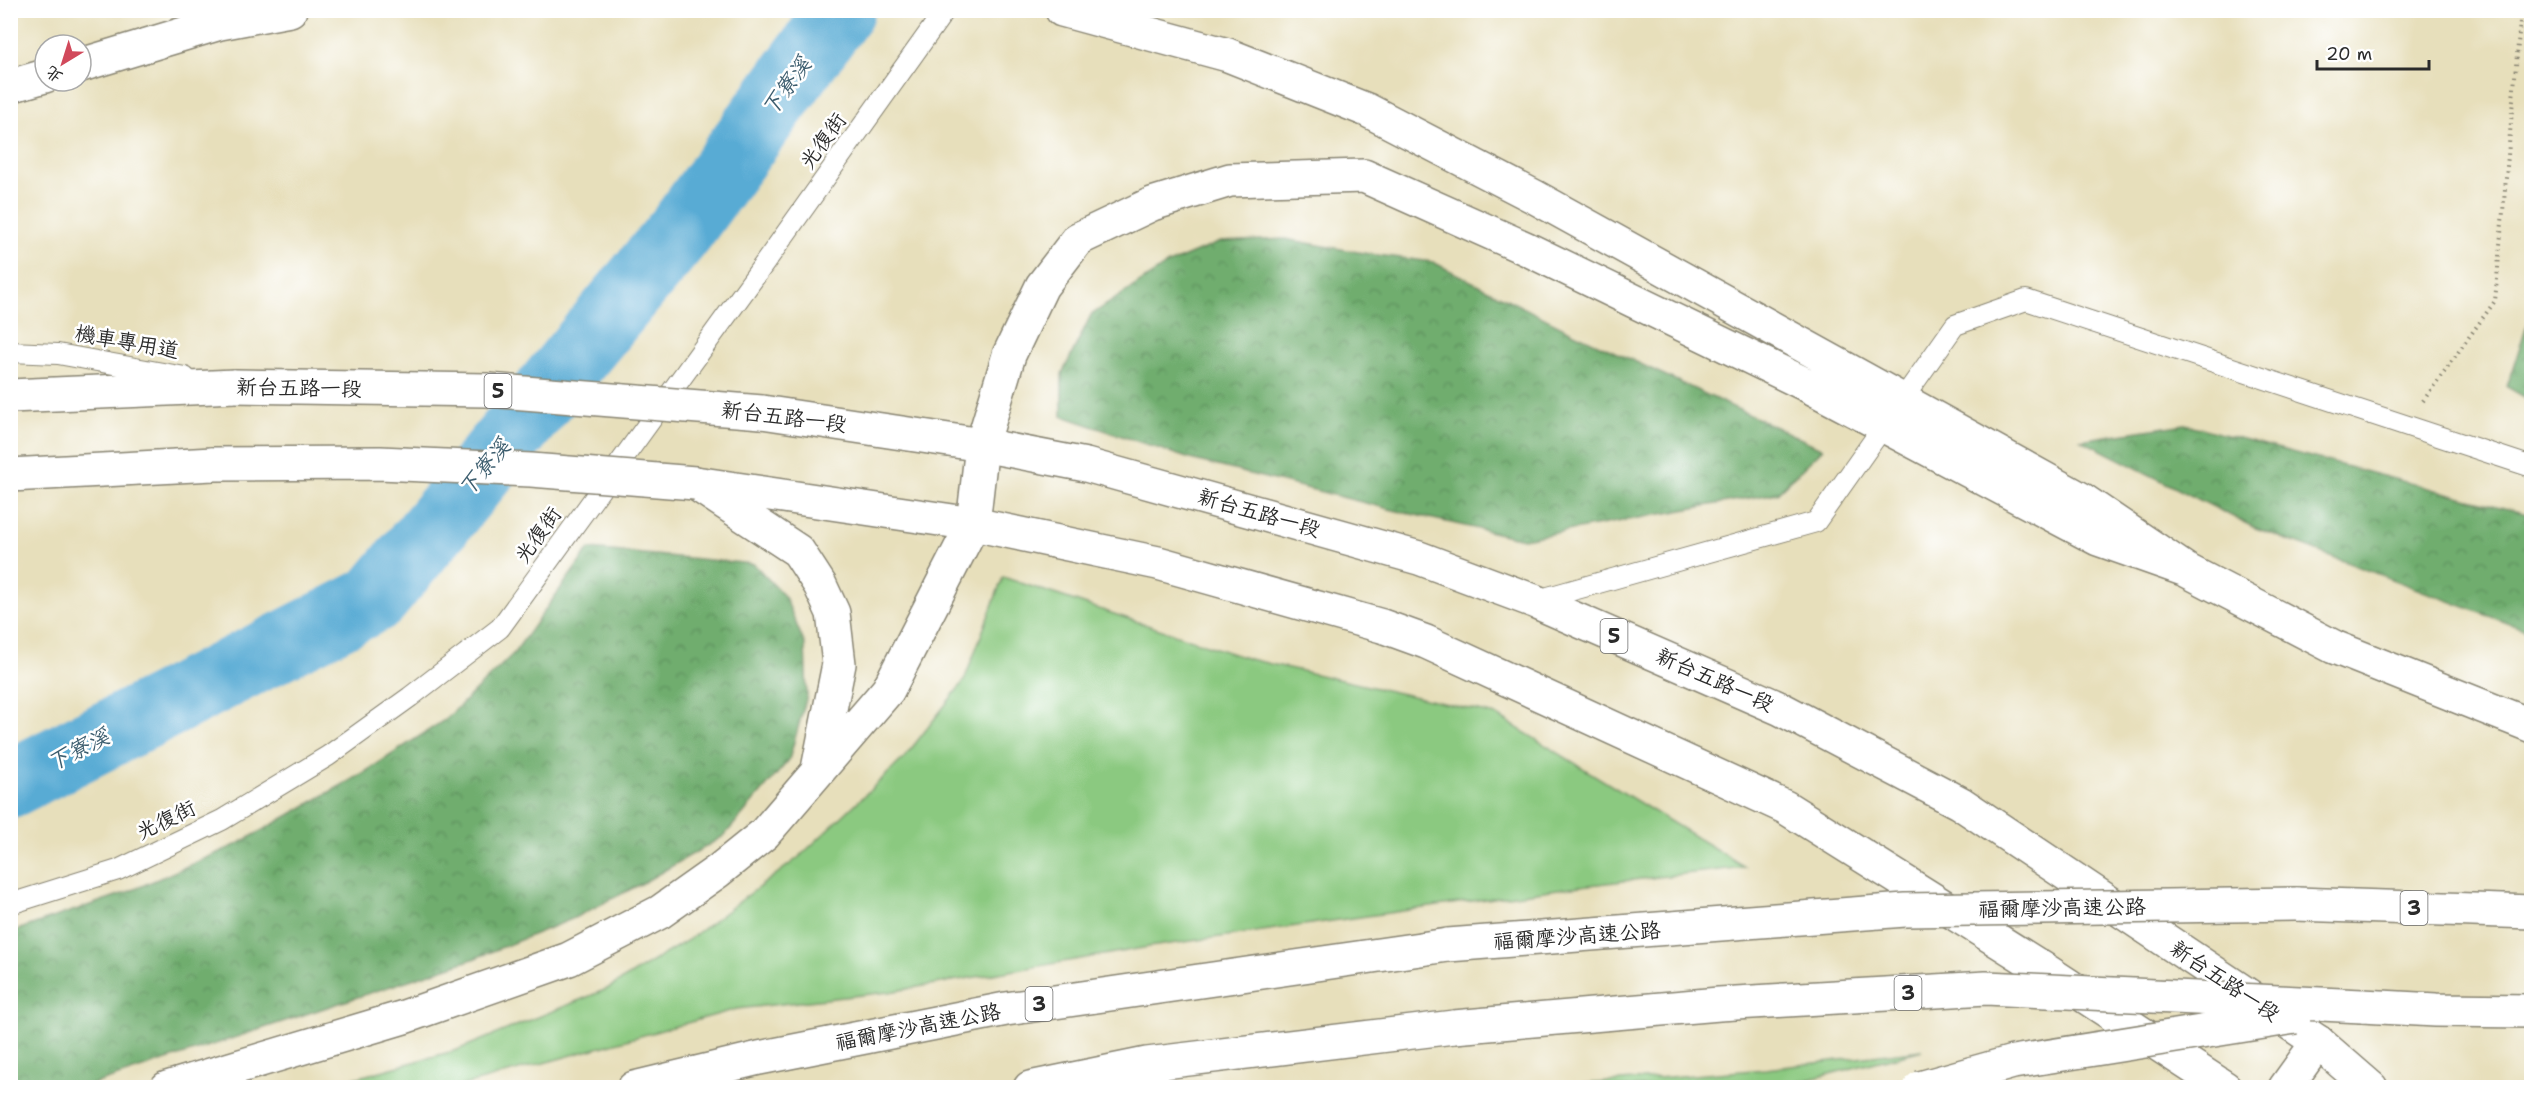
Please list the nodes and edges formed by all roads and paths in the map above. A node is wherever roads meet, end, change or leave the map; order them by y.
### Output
1 (290, 10) edge
2 (945, 10) edge
3 (1062, 10) edge
4 (2521, 10) edge
5 (93, 61) edge
6 (33, 79) edge
7 (10, 86) edge
8 (10, 352) edge
9 (235, 386) junction
10 (10, 396) edge
11 (1893, 413) junction
12 (2405, 425) junction
13 (982, 445) junction
14 (2532, 467) edge
15 (10, 475) edge
16 (695, 483) junction
17 (974, 524) junction
18 (1534, 601) junction
19 (2532, 726) edge
20 (817, 774) junction
21 (10, 904) edge
22 (2532, 912) edge
23 (2362, 1006) junction
24 (2532, 1011) edge
25 (2318, 1042) junction
26 (167, 1088) edge
27 (634, 1088) edge
28 (1030, 1088) edge
29 (1920, 1088) edge
30 (2225, 1088) edge
31 (2285, 1088) edge
32 (2371, 1088) edge

1 - 5 main road
2 - 21 lane, 光復街
3 - 11 main road
4 - 12 path
6 - 7 main road
8 - 9 lane, 機車專用道
9 - 10 main road, 新台五路一段 / 5
9 - 13 main road, 新台五路一段 / 5, bridge
11 - 12 lane
11 - 13 main road
11 - 18 lane
11 - 19 main road
12 - 14 lane
13 - 17 main road
13 - 18 main road, 新台五路一段 / 5
15 - 16 main road, bridge
16 - 17 main road
16 - 20 main road
17 - 20 main road
17 - 30 main road
18 - 25 main road, 新台五路一段 / 5
20 - 26 main road
22 - 27 main road, 福爾摩沙高速公路 / 3, bridge
23 - 24 main road, 3
23 - 28 main road, 3, bridge
23 - 29 main road, bridge
25 - 31 main road
25 - 32 main road, 新台五路一段 / 5

